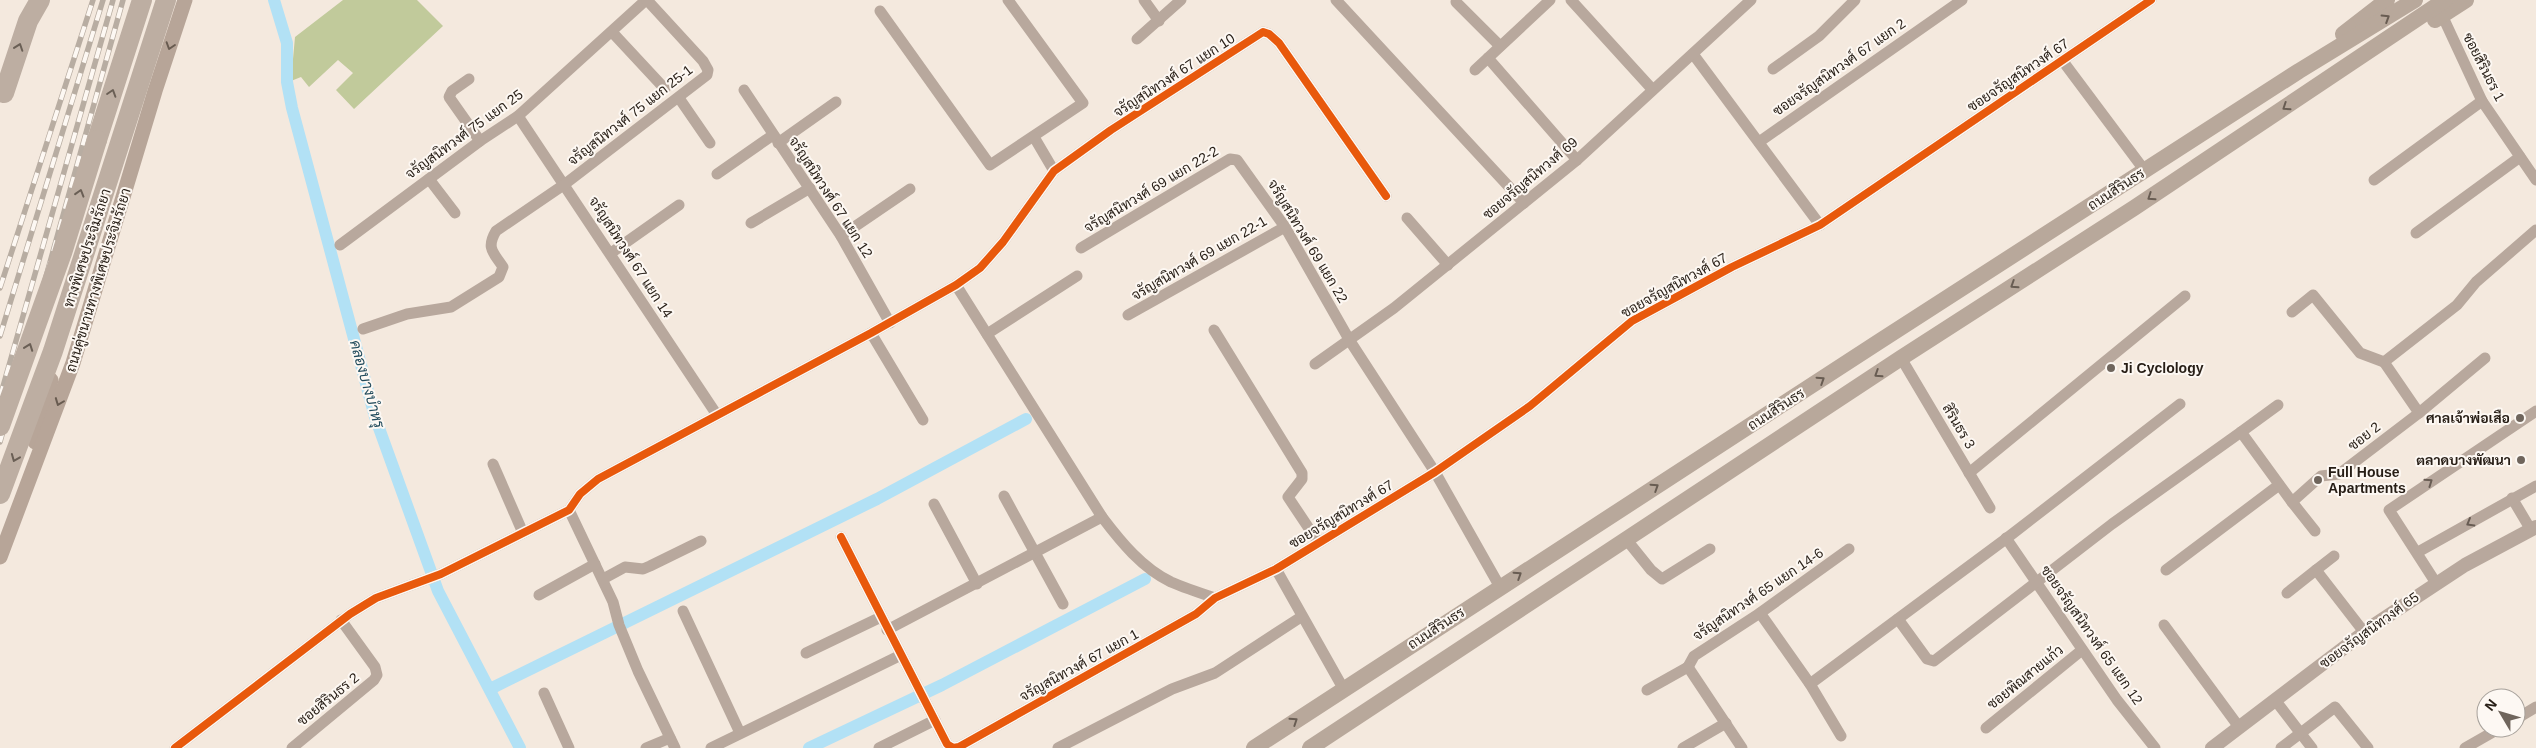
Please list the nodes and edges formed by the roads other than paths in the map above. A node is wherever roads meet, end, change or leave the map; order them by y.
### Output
1 (40, 0) edge
2 (142, 0) edge
3 (166, 0) edge
4 (173, 0) edge
5 (185, 0) edge
6 (647, 0) edge
7 (1008, 0) edge
8 (1144, 0) edge
9 (1181, 0) edge
10 (1336, 0) edge
11 (1550, 0) edge
12 (1571, 0) edge
13 (1751, 0) edge
14 (1855, 0) edge
15 (1962, 0) edge
16 (2150, 0) edge
17 (2387, 0) edge
18 (2415, 0) edge
19 (2466, 0) edge
20 (1456, 2) dead end
21 (2444, 8) edge
22 (880, 11) dead end
23 (1159, 21) junction
24 (612, 32) junction
25 (1137, 39) dead end
26 (1500, 46) junction
27 (1693, 54) junction
28 (1488, 58) junction
29 (2062, 60) junction
30 (1773, 69) dead end
31 (1476, 70) dead end
32 (2300, 71) junction
33 (469, 79) dead end
34 (666, 89) dead end
35 (1652, 89) junction
36 (744, 90) dead end
37 (4, 93) dead end
38 (679, 98) junction
39 (2482, 101) junction
40 (836, 102) dead end
41 (518, 116) junction
42 (1034, 137) junction
43 (776, 139) junction
44 (480, 141) junction
45 (1759, 142) junction
46 (710, 143) dead end
47 (2520, 157) junction
48 (1237, 160) joint
49 (1578, 160) junction
50 (1054, 171) junction
51 (2145, 171) junction
52 (717, 174) dead end
53 (429, 179) junction
54 (2374, 180) dead end
55 (2536, 180) edge
56 (565, 184) junction
57 (810, 188) junction
58 (910, 189) dead end
59 (1386, 196) dead end
60 (1524, 203) junction
61 (679, 205) dead end
62 (455, 213) dead end
63 (1407, 218) dead end
64 (751, 223) dead end
65 (1820, 225) junction
66 (1285, 227) junction
67 (2536, 230) edge
68 (2416, 233) dead end
69 (840, 236) junction
70 (340, 245) dead end
71 (1081, 248) dead end
72 (610, 253) junction
73 (1448, 265) junction
74 (1077, 276) dead end
75 (956, 285) junction
76 (2185, 296) dead end
77 (2292, 312) dead end
78 (1128, 316) dead end
79 (890, 323) junction
80 (364, 329) dead end
81 (1214, 330) dead end
82 (871, 333) junction
83 (988, 334) junction
84 (1350, 341) junction
85 (1901, 358) junction
86 (2485, 358) dead end
87 (2384, 362) junction
88 (1315, 364) dead end
89 (2180, 404) dead end
90 (2278, 405) dead end
91 (2536, 411) edge
92 (2419, 413) junction
93 (716, 415) junction
94 (923, 420) dead end
95 (0, 426) edge
96 (2241, 432) junction
97 (493, 464) dead end
98 (1435, 472) junction
99 (1969, 473) junction
100 (2279, 485) junction
101 (2536, 486) edge
102 (0, 494) edge
103 (1004, 496) dead end
104 (21, 498) junction
105 (2512, 498) junction
106 (2292, 502) junction
107 (934, 504) dead end
108 (1990, 508) dead end
109 (569, 510) junction
110 (1102, 517) junction
111 (2533, 528) edge
112 (2314, 531) dead end
113 (523, 533) junction
114 (841, 537) dead end
115 (2006, 538) junction
116 (1626, 539) junction
117 (700, 541) dead end
118 (1318, 542) junction
119 (1710, 549) dead end
120 (1849, 549) dead end
121 (2418, 552) junction
122 (1036, 553) junction
123 (2334, 556) dead end
124 (0, 557) edge
125 (595, 564) junction
126 (1276, 569) junction
127 (2166, 570) dead end
128 (2316, 570) junction
129 (602, 579) junction
130 (2036, 581) junction
131 (2436, 583) junction
132 (977, 584) junction
133 (1500, 586) junction
134 (2287, 593) dead end
135 (539, 595) dead end
136 (1215, 598) junction
137 (1064, 604) dead end
138 (683, 611) dead end
139 (1760, 613) junction
140 (1301, 616) junction
141 (881, 617) junction
142 (1898, 619) junction
143 (342, 620) junction
144 (2164, 625) dead end
145 (887, 630) junction
146 (2364, 632) junction
147 (2082, 650) junction
148 (806, 653) dead end
149 (901, 655) junction
150 (1688, 667) junction
151 (1810, 684) junction
152 (1343, 688) junction
153 (1647, 690) dead end
154 (544, 693) dead end
155 (2275, 700) junction
156 (935, 720) junction
157 (1726, 723) junction
158 (2239, 727) junction
159 (1986, 728) dead end
160 (740, 733) junction
161 (2301, 733) junction
162 (1841, 736) dead end
163 (2482, 738) edge
164 (672, 743) edge
165 (175, 748) edge
166 (292, 748) edge
167 (569, 748) edge
168 (646, 748) edge
169 (711, 748) edge
170 (879, 748) edge
171 (953, 748) edge
172 (1058, 748) edge
173 (1254, 748) edge
174 (1310, 748) edge
175 (1683, 748) edge
176 (1742, 748) edge
177 (2155, 748) edge
178 (2212, 748) edge
179 (2281, 748) edge
180 (2312, 748) edge
181 (2368, 748) edge
182 (2465, 748) edge

37 -> 1 highway
95 -> 2 highway, ทางพิเศษประจิมรัถยา, bridge
3 -> 102 highway, ทางพิเศษประจิมรัถยา
4 - 104 main road
5 -> 104 main road, ถนนคู่ขนานทางพิเศษประจิมรัถยา
6 - 24 street, จรัญสนิทวงศ์ 75 แยก 25
6 - 38 street, จรัญสนิทวงศ์ 75 แยก 25-1
7 - 42 street
8 - 23 street
9 - 23 street
10 - 60 street
11 - 26 street
12 - 35 street
13 - 27 street, ซอยจรัญสนิทวงศ์ 69
14 - 30 street
15 - 45 street, ซอยจรัญสนิทวงศ์ 67 แยก 2
16 - 29 street, ซอยจรัญสนิทวงศ์ 67
17 - 32 main road, ถนนสิรินธร
32 -> 18 main road, ถนนสิรินธร
19 - 21 main road, ถนนสิรินธร
20 - 26 street
21 - 39 street, ซอยสิรินธร 1
21 -> 85 main road, ถนนสิรินธร
22 - 42 street
23 - 25 street
24 - 34 street
24 - 41 street, จรัญสนิทวงศ์ 75 แยก 25
26 - 28 street
27 - 35 street, ซอยจรัญสนิทวงศ์ 69
27 - 45 street
28 - 31 street
28 - 49 street
29 - 51 street
29 - 65 street, ซอยจรัญสนิทวงศ์ 67
32 - 51 main road, ถนนสิรินธร
33 - 44 street
35 - 49 street, ซอยจรัญสนิทวงศ์ 69
36 - 43 street, จรัญสนิทวงศ์ 67 แยก 12
38 - 46 street
38 - 56 street, จรัญสนิทวงศ์ 75 แยก 25-1
39 - 47 street, ซอยสิรินธร 1
39 - 54 street
40 - 43 street
41 - 44 street, จรัญสนิทวงศ์ 75 แยก 25
41 - 56 street, จรัญสนิทวงศ์ 67 แยก 14
42 - 50 street
43 - 52 street
43 - 57 street, จรัญสนิทวงศ์ 67 แยก 12
44 - 53 street, จรัญสนิทวงศ์ 75 แยก 25
45 - 65 street
47 - 55 street, ซอยสิรินธร 1
47 - 68 street
48 - 66 street, จรัญสนิทวงศ์ 69 แยก 22
48 - 71 street, จรัญสนิทวงศ์ 69 แยก 22-2
49 - 60 street, ซอยจรัญสนิทวงศ์ 69
50 - 59 street, จรัญสนิทวงศ์ 67 แยก 10
50 - 75 street, จรัญสนิทวงศ์ 67 แยก 10
133 -> 51 main road, ถนนสิรินธร
53 - 62 street
53 - 70 street, จรัญสนิทวงศ์ 75 แยก 25
56 - 72 street, จรัญสนิทวงศ์ 67 แยก 14
56 - 80 street, จรัญสนิทวงศ์ 75 แยก 25-1
57 - 64 street
57 - 69 street, จรัญสนิทวงศ์ 67 แยก 12
58 - 69 street
60 - 73 street, ซอยจรัญสนิทวงศ์ 69
61 - 72 street
63 - 73 street
65 - 98 street, ซอยจรัญสนิทวงศ์ 67
66 - 78 street, จรัญสนิทวงศ์ 69 แยก 22-1
66 - 84 street, จรัญสนิทวงศ์ 69 แยก 22
67 - 87 street
69 - 79 street, จรัญสนิทวงศ์ 67 แยก 12
72 - 93 street, จรัญสนิทวงศ์ 67 แยก 14
73 - 84 street, ซอยจรัญสนิทวงศ์ 69
74 - 83 street
75 - 79 street, จรัญสนิทวงศ์ 67 แยก 10
75 - 83 street
76 - 99 street
77 - 87 street
79 - 82 street, จรัญสนิทวงศ์ 67 แยก 10
81 - 118 street
82 - 93 street, จรัญสนิทวงศ์ 67 แยก 10
82 - 94 street
83 - 110 street
84 - 88 street, ซอยจรัญสนิทวงศ์ 69
84 - 98 street, จรัญสนิทวงศ์ 69 แยก 22
85 - 99 street, สิรินธร 3
85 -> 116 main road, ถนนสิรินธร
86 - 92 street, ซอย 2
87 - 92 street
89 - 115 street
90 - 96 street
121 -> 91 street
92 - 106 street, ซอย 2
93 - 109 street, จรัญสนิทวงศ์ 67 แยก 10
96 - 100 street
96 - 130 street
97 - 113 street
98 - 118 street, ซอยจรัญสนิทวงศ์ 67
98 - 133 street, จรัญสนิทวงศ์ 69 แยก 22
99 - 108 street, สิรินธร 3
100 - 106 street
100 - 127 street
101 - 105 street
103 - 122 street
104 - 124 main road, ถนนคู่ขนานทางพิเศษประจิมรัถยา
105 - 111 street
105 -> 121 street
106 - 112 street
107 - 132 street
109 - 113 street
109 - 125 street
110 - 122 street
110 - 136 street
111 - 131 street, ซอยจรัญสนิทวงศ์ 65
113 - 143 street
114 - 141 street
115 - 130 street, ซอยจรัญสนิทวงศ์ 65 แยก 12
115 - 142 street
116 - 119 street
116 - 174 main road, ถนนสิรินธร
117 - 129 street
118 - 126 street, ซอยจรัญสนิทวงศ์ 67
120 - 139 street, จรัญสนิทวงศ์ 65 แยก 14-6
121 - 131 street
122 - 132 street
122 - 137 street
123 - 128 street
125 - 129 street
125 - 135 street
126 - 136 street, ซอยจรัญสนิทวงศ์ 67
126 - 140 street
128 - 134 street
128 - 146 street
129 - 164 street
130 - 142 street
130 - 147 street, ซอยจรัญสนิทวงศ์ 65 แยก 12
131 - 146 street, ซอยจรัญสนิทวงศ์ 65
132 - 145 street
133 - 152 main road, ถนนสิรินธร
136 - 171 street, จรัญสนิทวงศ์ 67 แยก 1
138 - 160 street
139 - 150 street, จรัญสนิทวงศ์ 65 แยก 14-6
139 - 151 street
140 - 152 street
140 - 172 street
141 - 145 street
141 - 148 street
142 - 151 street
143 - 165 street
143 - 166 street, ซอยสิรินธร 2
144 - 158 street
145 - 149 street
146 - 155 street, ซอยจรัญสนิทวงศ์ 65
147 - 159 street, ซอยพิณสายแก้ว
147 - 177 street, ซอยจรัญสนิทวงศ์ 65 แยก 12
149 - 156 street
149 - 160 street
150 - 153 street, จรัญสนิทวงศ์ 65 แยก 14-6
150 - 157 street
151 - 162 street
173 -> 152 main road, ถนนสิรินธร
154 - 167 street
155 - 158 street, ซอยจรัญสนิทวงศ์ 65
155 - 161 street
156 - 170 street
156 - 171 street
157 - 175 street
157 - 176 street
158 - 178 street, ซอยจรัญสนิทวงศ์ 65
160 - 169 street
161 - 179 street
161 - 180 street
161 - 181 street
163 - 182 street
164 - 168 street

